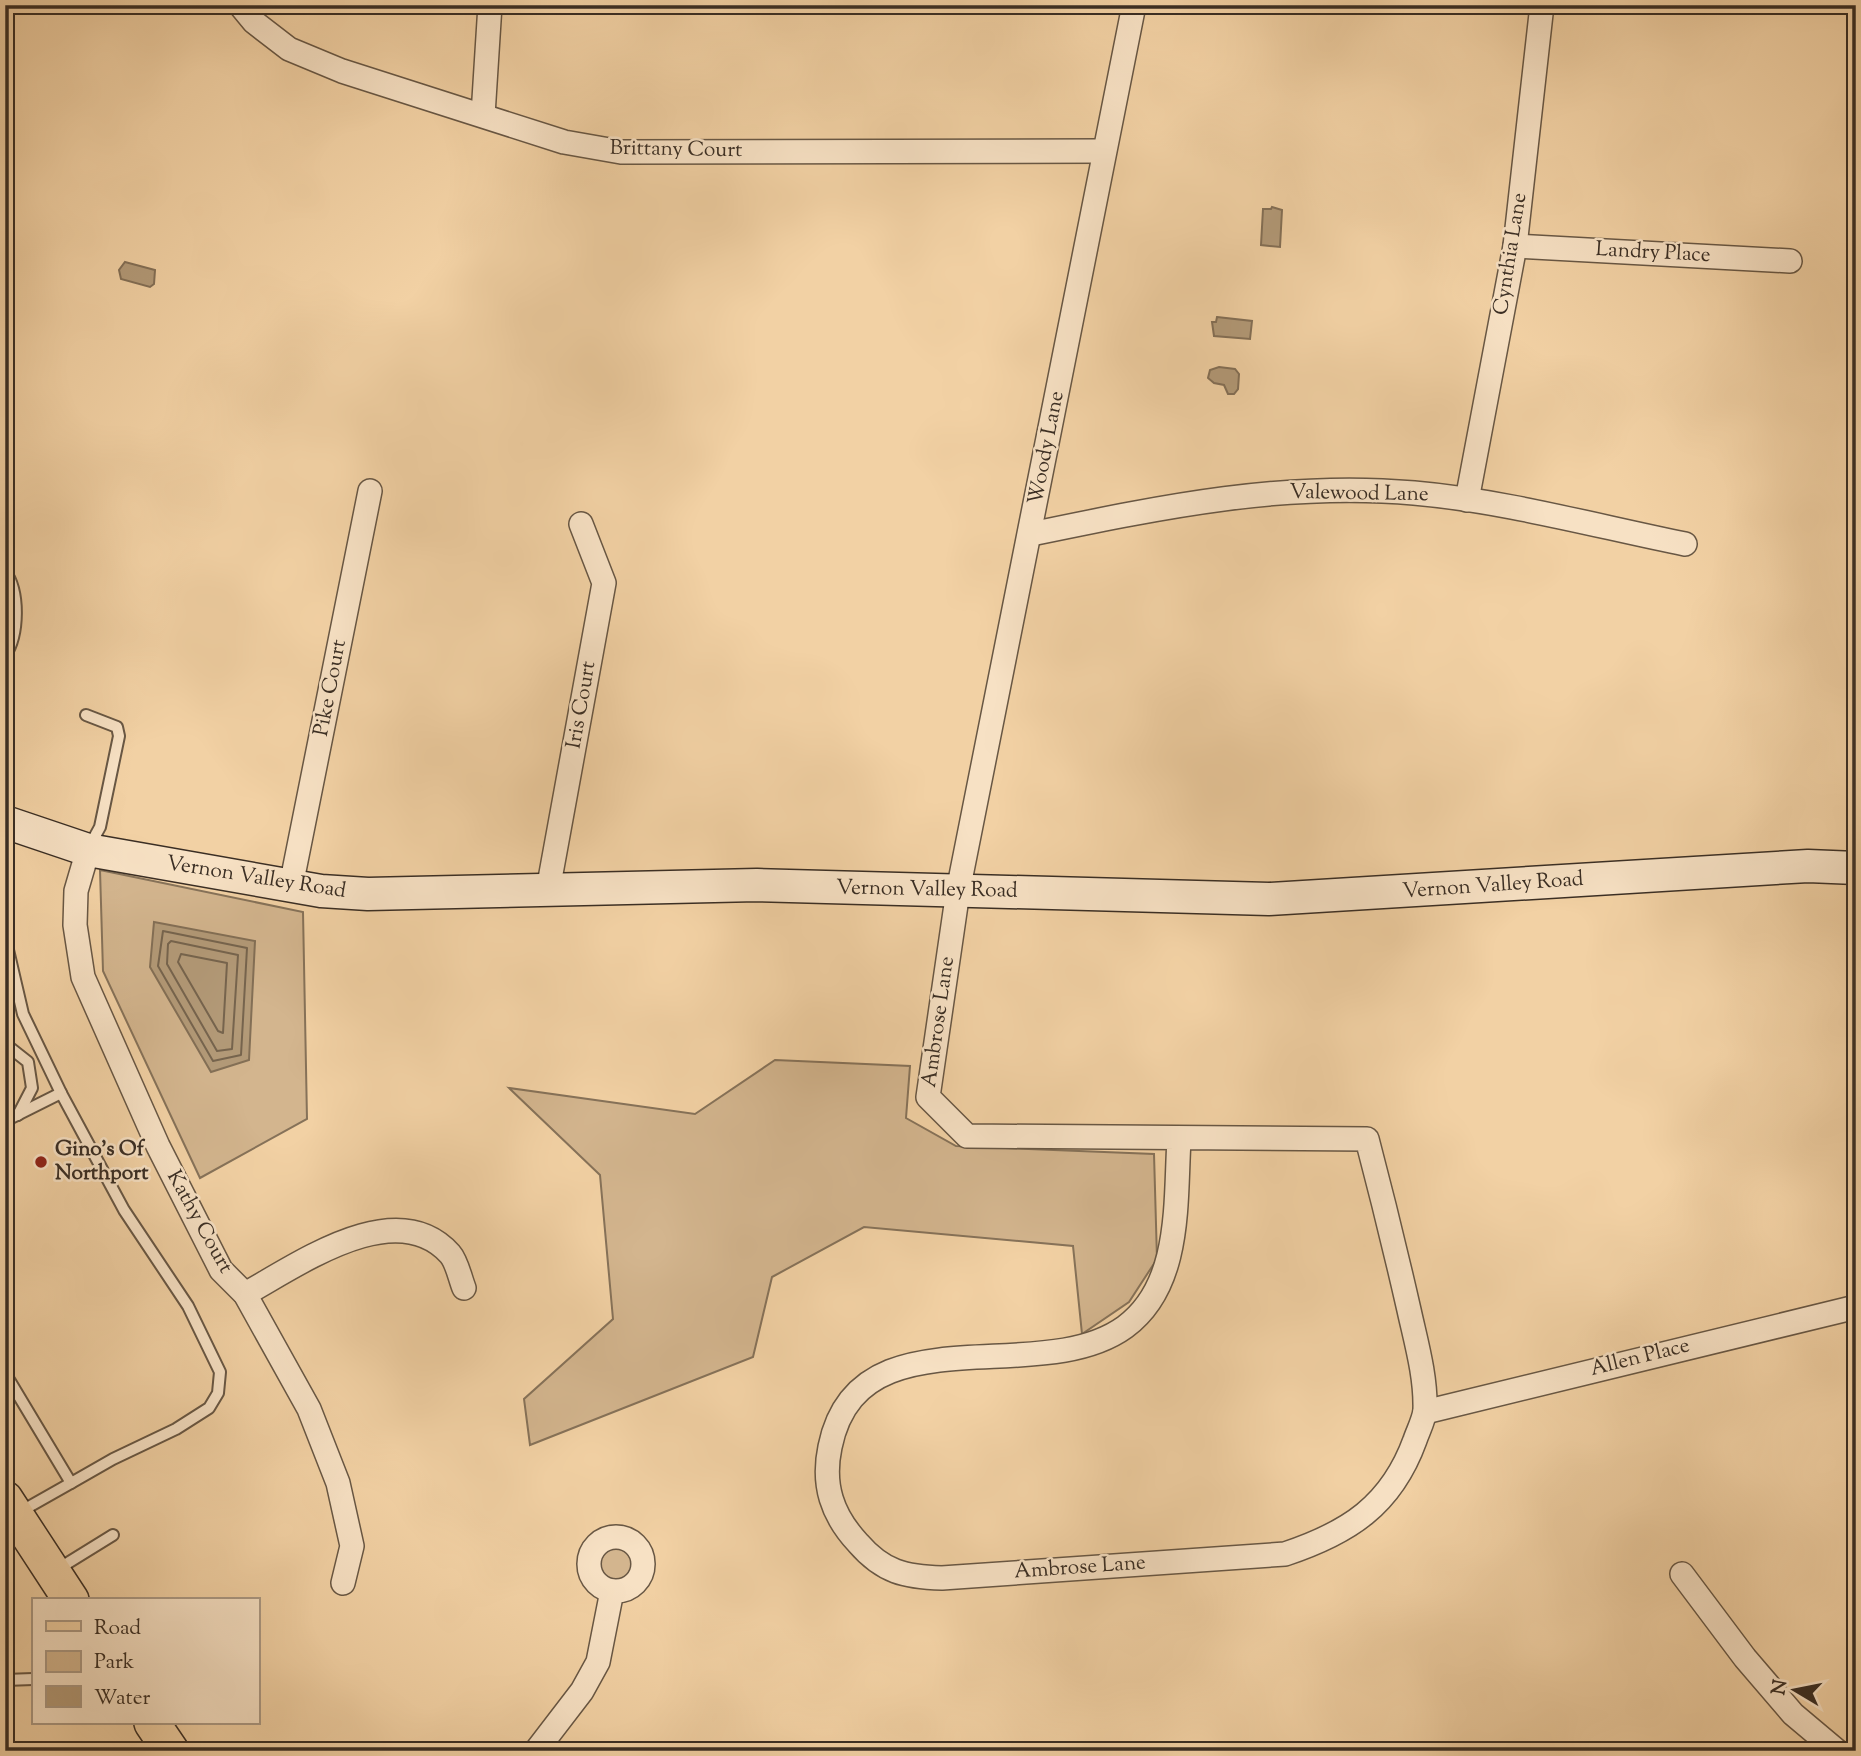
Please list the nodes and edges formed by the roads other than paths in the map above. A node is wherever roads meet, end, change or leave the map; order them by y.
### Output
1 (240, 5) edge
2 (490, 5) edge
3 (1134, 5) edge
4 (1542, 5) edge
5 (483, 115) junction
6 (1103, 151) junction
7 (1515, 246) junction
8 (1790, 261) dead end
9 (370, 491) dead end
10 (1467, 500) junction
11 (581, 524) dead end
12 (1031, 534) junction
13 (1685, 544) dead end
14 (5, 571) edge
15 (5, 656) edge
16 (86, 715) dead end
17 (5, 822) edge
18 (88, 850) junction
19 (1856, 867) edge
20 (292, 886) junction
21 (548, 890) junction
22 (958, 891) junction
23 (5, 898) edge
24 (5, 935) edge
25 (5, 1047) edge
26 (61, 1093) junction
27 (18, 1115) junction
28 (5, 1121) edge
29 (1178, 1140) junction
30 (5, 1263) edge
31 (5, 1271) edge
32 (464, 1289) dead end
33 (245, 1294) junction
34 (1856, 1307) edge
35 (5, 1373) edge
36 (1425, 1412) junction
37 (71, 1483) junction
38 (10, 1506) edge
39 (113, 1535) dead end
40 (1682, 1574) dead end
41 (343, 1583) dead end
42 (62, 1586) edge
43 (612, 1591) dead end
44 (32, 1679) edge
45 (5, 1680) edge
46 (153, 1724) edge
47 (171, 1751) edge
48 (536, 1751) edge
49 (1837, 1751) edge

1 - 5 street, Brittany Court
2 - 5 street
3 - 6 street, Woody Lane
4 - 7 street, Cynthia Lane
5 - 6 street, Brittany Court
6 - 12 street, Woody Lane
7 - 8 street, Landry Place
7 - 10 street, Cynthia Lane
9 - 20 street, Pike Court
10 - 12 street, Valewood Lane
10 - 13 street, Valewood Lane
11 - 21 street, Iris Court
12 - 22 street, Woody Lane
14 - 15 lane
16 - 18 lane
17 - 18 main road, Vernon Valley Road
18 - 20 main road, Vernon Valley Road
18 - 33 street, Kathy Court
19 - 22 main road, Vernon Valley Road
20 - 21 main road, Vernon Valley Road
21 - 22 main road, Vernon Valley Road
22 - 29 street, Ambrose Lane
23 - 24 lane
24 - 26 lane
25 - 27 lane
26 - 27 lane
26 - 37 lane
27 - 28 lane
29 - 36 street, Ambrose Lane
29 - 36 street, Ambrose Lane
30 - 31 lane
32 - 33 street
33 - 41 street, Kathy Court
34 - 36 street, Allen Place
35 - 37 lane
37 - 38 lane
38 - 42 main road
39 - 42 lane
40 - 49 street
43 - 48 street
44 - 45 lane
46 - 47 main road

